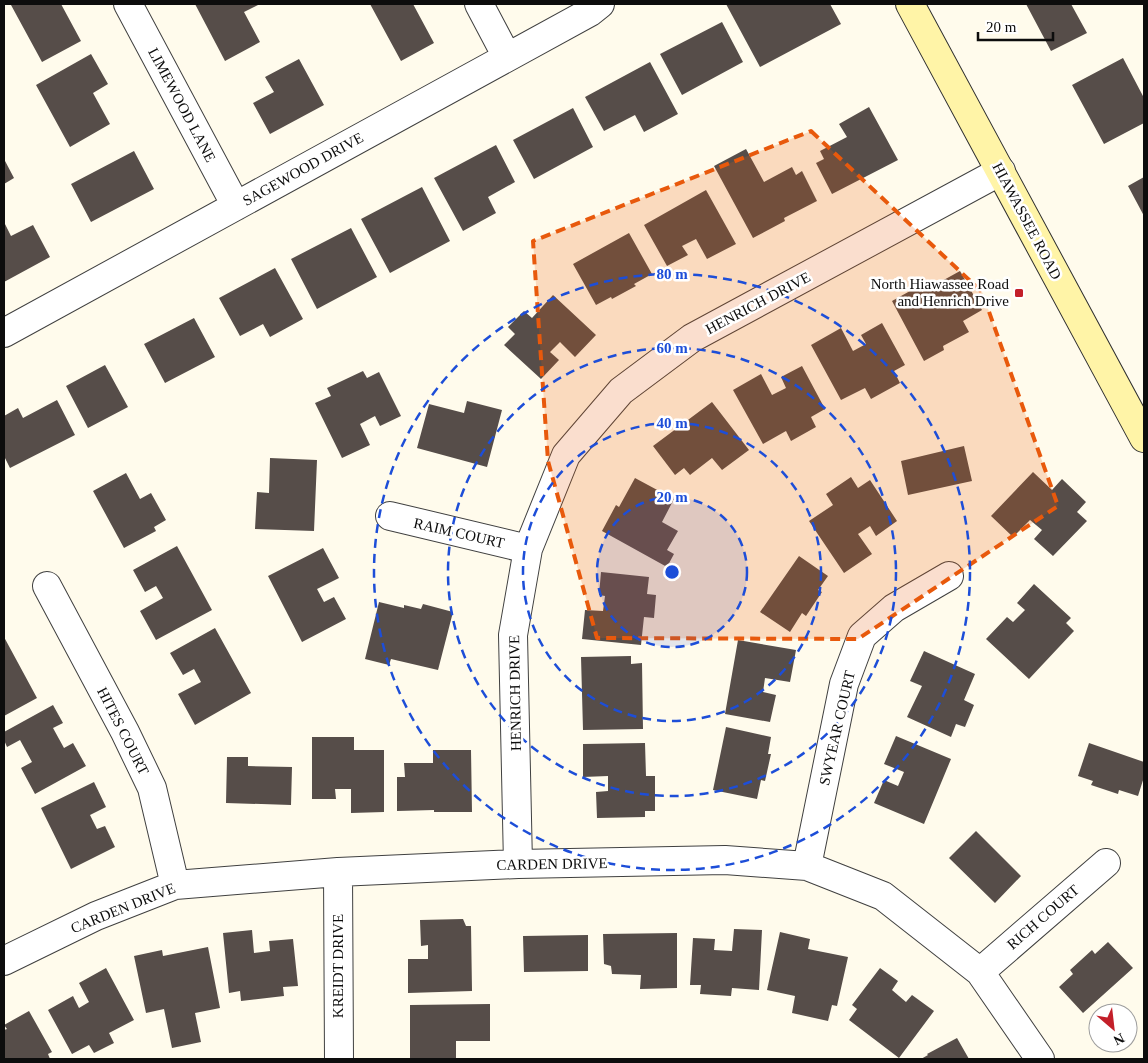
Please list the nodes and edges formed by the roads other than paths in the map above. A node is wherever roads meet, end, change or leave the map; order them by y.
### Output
1 (128, 4) edge
2 (479, 4) edge
3 (600, 4) edge
4 (910, 4) edge
5 (507, 57) junction
6 (1001, 171) junction
7 (236, 206) junction
8 (4, 333) edge
9 (1144, 438) edge
10 (390, 516) dead end
11 (528, 549) junction
12 (949, 576) dead end
13 (48, 586) dead end
14 (1106, 863) dead end
15 (518, 864) junction
16 (807, 866) junction
17 (338, 872) junction
18 (175, 885) junction
19 (4, 961) edge
20 (980, 972) junction
21 (339, 1059) edge
22 (1040, 1059) edge

1 - 7 street, LIMEWOOD LANE
2 - 5 street
3 - 5 street, SAGEWOOD DRIVE
4 - 6 main road, HIAWASSEE ROAD
5 - 7 street, SAGEWOOD DRIVE
6 - 9 main road, HIAWASSEE ROAD
6 - 11 street, HENRICH DRIVE
7 - 8 street, SAGEWOOD DRIVE
10 - 11 street, RAIM COURT
11 - 15 street, HENRICH DRIVE
12 - 16 street, SWYEAR COURT
13 - 18 street, HITES COURT
14 - 20 street, RICH COURT
15 - 16 street, CARDEN DRIVE
15 - 17 street, CARDEN DRIVE
16 - 20 street, CARDEN DRIVE
17 - 18 street, CARDEN DRIVE
17 - 21 street, KREIDT DRIVE
18 - 19 street, CARDEN DRIVE
20 - 22 street, CARDEN DRIVE

